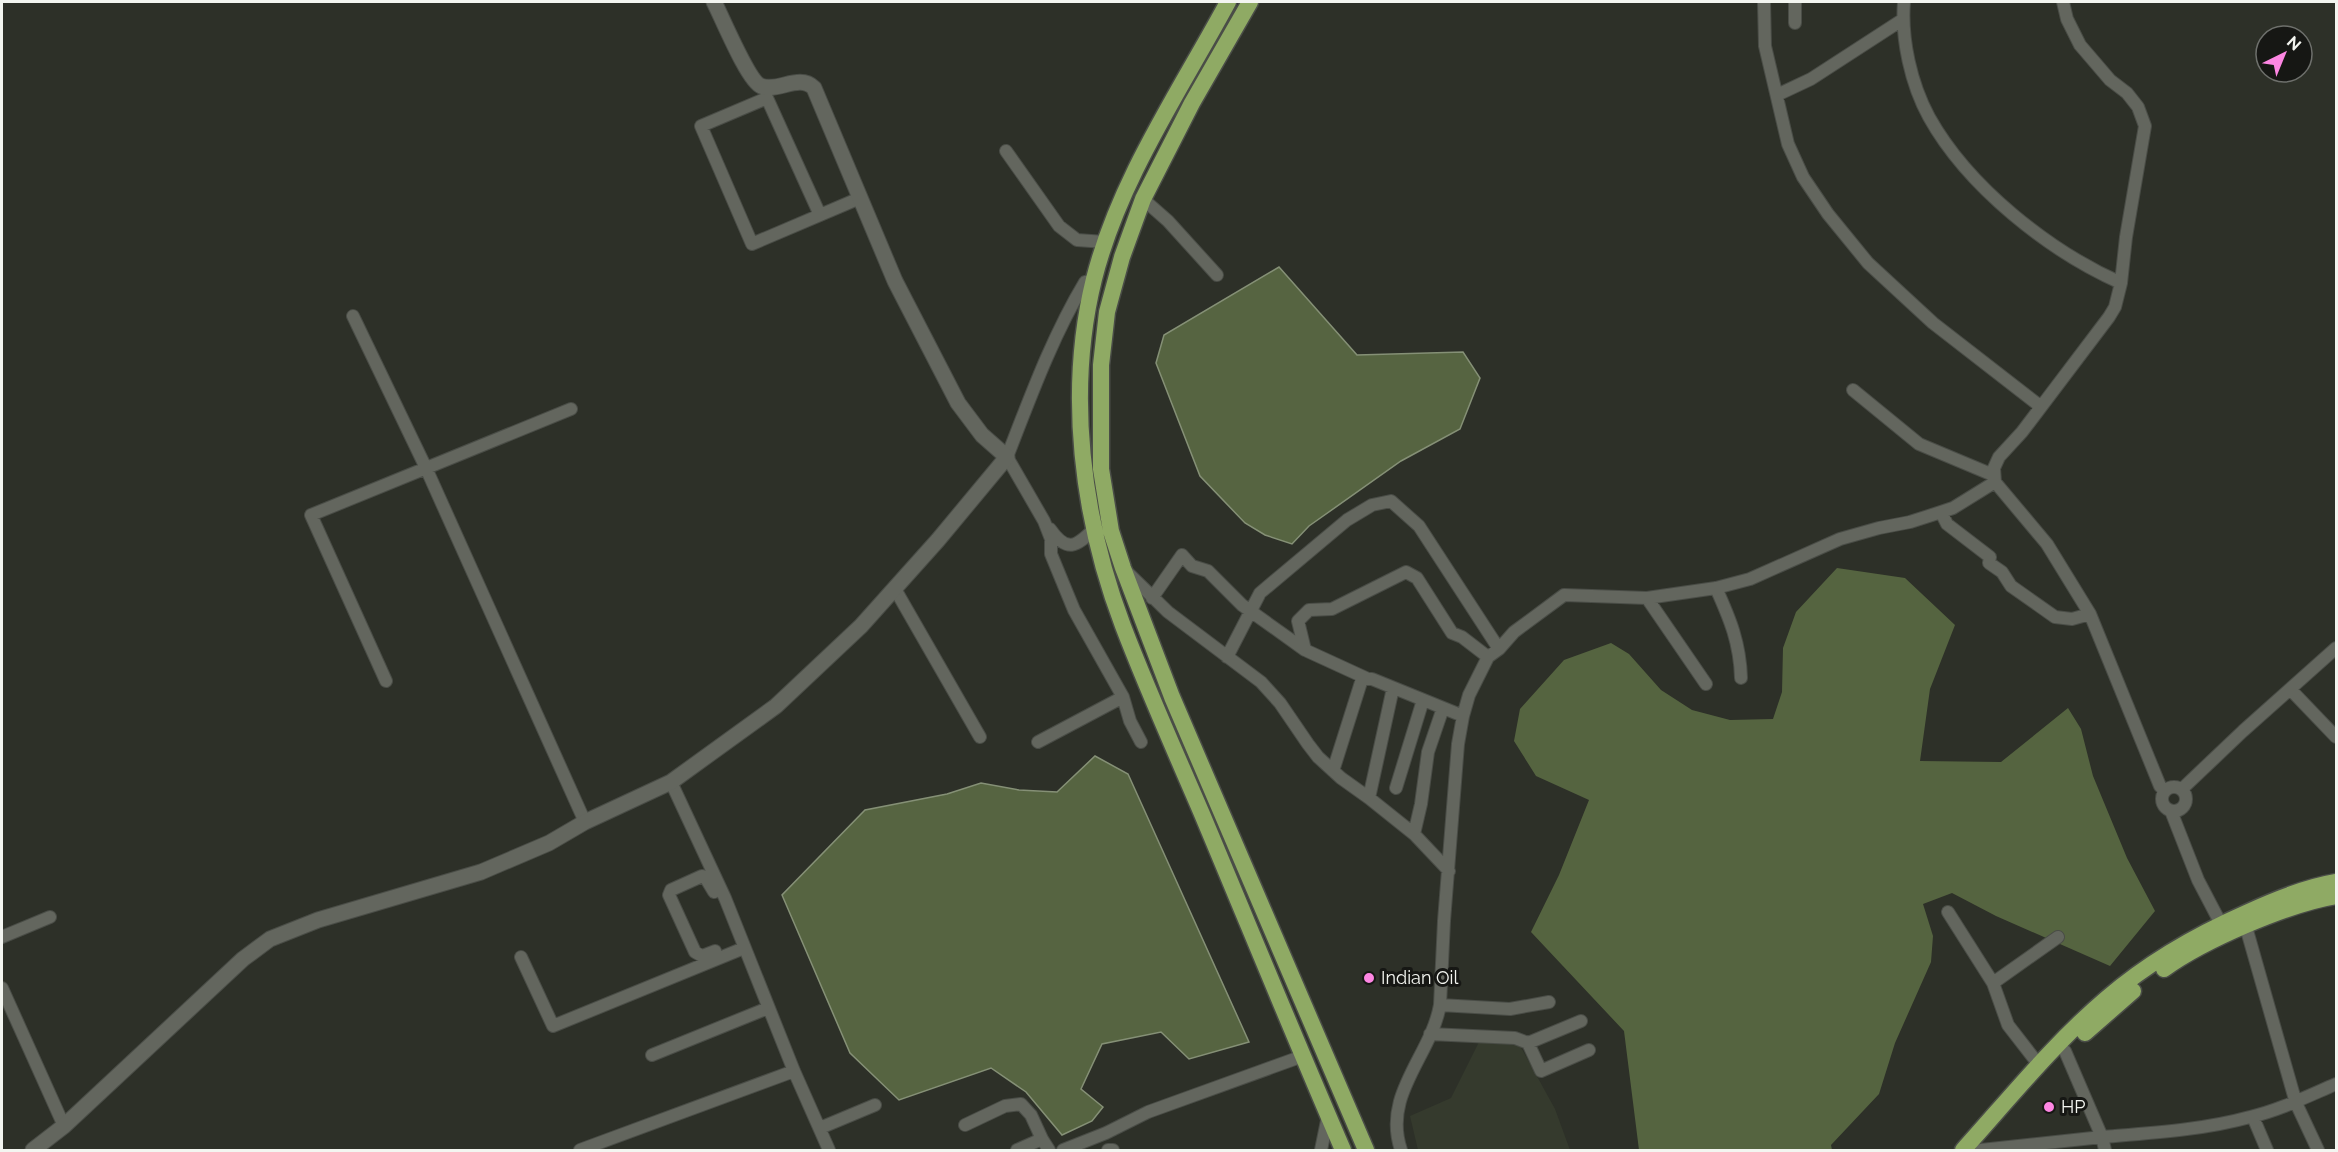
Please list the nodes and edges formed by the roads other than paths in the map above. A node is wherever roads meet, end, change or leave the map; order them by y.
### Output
1 (714, 2) edge
2 (1228, 2) edge
3 (1250, 2) edge
4 (1764, 2) edge
5 (1795, 2) edge
6 (1904, 2) edge
7 (2063, 2) edge
8 (1902, 20) junction
9 (1795, 23) dead end
10 (1777, 95) junction
11 (1006, 151) dead end
12 (860, 198) junction
13 (1143, 199) junction
14 (820, 215) junction
15 (1105, 242) junction
16 (1217, 275) dead end
17 (1094, 280) junction
18 (2121, 283) junction
19 (353, 316) dead end
20 (1853, 390) dead end
21 (2040, 406) junction
22 (571, 409) dead end
23 (1006, 457) junction
24 (426, 468) junction
25 (1994, 479) junction
26 (1941, 512) junction
27 (1044, 520) junction
28 (1094, 529) junction
29 (1123, 568) junction
30 (1716, 588) junction
31 (895, 589) junction
32 (1152, 598) junction
33 (1647, 598) junction
34 (1252, 611) junction
35 (2090, 614) junction
36 (2337, 648) edge
37 (1499, 649) junction
38 (1305, 650) junction
39 (1227, 657) junction
40 (1488, 657) junction
41 (1366, 678) junction
42 (1741, 678) dead end
43 (386, 681) dead end
44 (1706, 684) dead end
45 (1393, 688) junction
46 (2290, 689) junction
47 (1123, 697) junction
48 (1423, 700) junction
49 (1443, 708) junction
50 (1463, 716) junction
51 (980, 737) dead end
52 (2337, 737) edge
53 (1038, 742) dead end
54 (1141, 742) dead end
55 (1333, 771) junction
56 (671, 782) junction
57 (1396, 788) dead end
58 (2182, 789) junction
59 (2164, 790) junction
60 (1370, 798) junction
61 (2171, 811) junction
62 (585, 822) junction
63 (1414, 834) junction
64 (1449, 872) junction
65 (2337, 882) edge
66 (717, 890) junction
67 (2337, 896) edge
68 (1948, 912) dead end
69 (50, 917) dead end
70 (2221, 924) junction
71 (2246, 927) junction
72 (2, 937) edge
73 (2058, 937) dead end
74 (731, 944) junction
75 (744, 948) junction
76 (520, 957) dead end
77 (1993, 983) junction
78 (2, 988) edge
79 (1549, 1002) dead end
80 (1440, 1005) junction
81 (768, 1008) junction
82 (2100, 1012) junction
83 (1581, 1021) dead end
84 (1430, 1034) junction
85 (1528, 1043) junction
86 (1589, 1050) dead end
87 (2065, 1051) junction
88 (652, 1055) dead end
89 (1303, 1056) junction
90 (2039, 1065) junction
91 (794, 1071) junction
92 (2334, 1085) edge
93 (2337, 1099) edge
94 (2296, 1103) junction
95 (875, 1105) dead end
96 (1328, 1116) junction
97 (2253, 1117) junction
98 (965, 1125) dead end
99 (64, 1126) junction
100 (820, 1128) junction
101 (2102, 1137) junction
102 (1042, 1139) junction
103 (1323, 1148) edge
104 (33, 1150) edge
105 (580, 1150) edge
106 (829, 1150) edge
107 (1017, 1150) edge
108 (1049, 1150) edge
109 (1063, 1150) edge
110 (1108, 1150) edge
111 (1113, 1150) edge
112 (1343, 1150) edge
113 (1366, 1150) edge
114 (1401, 1150) edge
115 (1964, 1150) edge
116 (1979, 1150) edge
117 (2105, 1150) edge
118 (2267, 1150) edge
119 (2318, 1150) edge

1 - 12 street
2 - 15 highway
3 - 13 highway
4 - 10 street
5 - 9 street
6 - 8 street
7 - 18 street
8 - 10 street
8 - 18 street
10 - 21 street
11 - 15 street
12 - 14 street
12 - 23 street
13 - 16 street
13 - 29 highway
14 - 14 street
15 - 17 highway
17 - 23 street
17 - 28 highway
18 - 21 street
19 - 24 street
20 - 25 street
21 - 25 street
22 - 24 street
23 - 27 street
23 - 31 street
24 - 43 street
24 - 62 street
25 - 26 street
25 - 35 street
26 - 30 street
26 - 35 street
27 - 28 street
27 - 47 street
28 - 89 highway
29 - 32 street
29 - 113 highway
30 - 33 street
30 - 42 street
31 - 51 street
31 - 56 street
32 - 34 street
32 - 39 street
33 - 37 street
33 - 44 street
34 - 37 street
34 - 38 street
34 - 39 street
35 - 59 street
36 - 46 street
37 - 40 street
38 - 40 street
38 - 41 street
39 - 55 street
40 - 50 street
41 - 45 street
41 - 55 street
45 - 48 street
45 - 60 street
46 - 52 street
46 - 58 street
47 - 53 street
47 - 54 street
48 - 49 street
48 - 57 street
49 - 50 street
49 - 63 street
50 - 64 street
55 - 60 street
56 - 62 street
56 - 66 street
58 - 59 street
58 - 61 street
59 - 61 street
60 - 63 street
61 - 70 street
62 - 99 street
63 - 64 street
64 - 80 street
65 - 70 highway
66 - 74 street
66 - 74 street
67 - 71 highway
68 - 77 street
69 - 72 street
70 - 82 highway
71 - 82 highway
71 - 94 street
73 - 77 street
74 - 75 street
74 - 75 street
74 - 76 street
75 - 81 street
77 - 90 street
78 - 99 street
79 - 80 street
80 - 84 street
81 - 88 street
81 - 91 street
82 - 87 highway
82 - 90 highway
83 - 85 street
84 - 85 street
84 - 114 street
85 - 86 street
87 - 101 street
87 - 116 highway
89 - 96 highway
89 - 109 street
90 - 115 highway
91 - 100 street
91 - 105 street
92 - 93 street
92 - 94 street
94 - 97 street
94 - 119 street
95 - 100 street
96 - 103 street
96 - 112 highway
97 - 101 street
97 - 118 street
98 - 102 street
99 - 104 street
100 - 106 street
101 - 116 street
101 - 117 street
102 - 107 street
102 - 108 street
110 - 111 street

